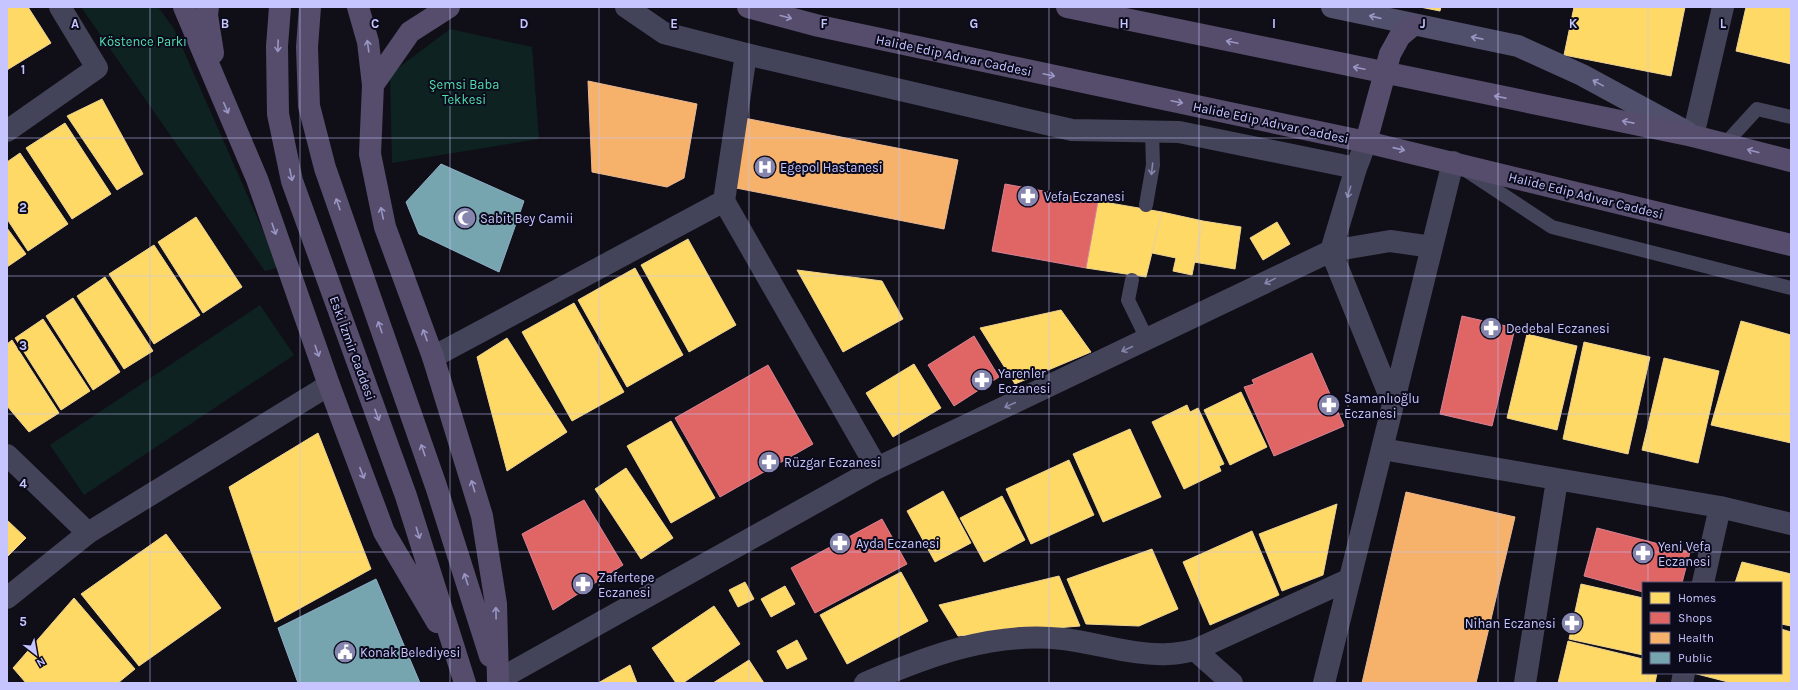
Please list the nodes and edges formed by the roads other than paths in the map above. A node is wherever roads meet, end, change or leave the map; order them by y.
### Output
1 (60, 7) edge
2 (184, 7) edge
3 (208, 7) edge
4 (280, 7) edge
5 (310, 7) edge
6 (358, 7) edge
7 (429, 7) edge
8 (449, 7) edge
9 (626, 7) edge
10 (748, 7) edge
11 (1066, 7) edge
12 (1332, 7) edge
13 (1723, 7) edge
14 (1413, 25) junction
15 (410, 32) junction
16 (746, 54) junction
17 (1384, 73) junction
18 (373, 85) junction
19 (218, 87) junction
20 (1791, 117) edge
21 (7, 131) edge
22 (1152, 132) junction
23 (1694, 136) junction
24 (1366, 142) junction
25 (1725, 144) junction
26 (1791, 161) edge
27 (1453, 162) junction
28 (1356, 168) junction
29 (724, 201) junction
30 (1146, 205) dead end
31 (1791, 245) edge
32 (1432, 247) junction
33 (1331, 251) junction
34 (1132, 280) dead end
35 (1791, 288) edge
36 (1147, 340) junction
37 (433, 357) junction
38 (329, 385) junction
39 (1393, 404) junction
40 (1382, 449) junction
41 (7, 455) edge
42 (877, 468) junction
43 (1557, 480) junction
44 (1720, 507) junction
45 (1791, 524) edge
46 (88, 533) junction
47 (1350, 579) junction
48 (1703, 582) edge
49 (7, 598) edge
50 (1195, 650) junction
51 (456, 655) junction
52 (498, 682) edge
53 (465, 683) edge
54 (866, 683) edge
55 (1232, 683) edge
56 (1324, 683) edge
57 (1525, 683) edge

1 - 21 street
2 - 19 main road
3 - 19 main road
4 -> 51 main road, Eski İzmir Caddesi
52 -> 5 main road
18 -> 6 main road
7 - 15 main road
8 - 15 main road
9 - 16 street
10 -> 24 main road, Halide Edip Adıvar Caddesi
17 -> 11 main road
14 -> 12 main road
13 - 23 street
14 - 17 main road
23 -> 14 main road
15 - 18 main road
16 - 22 street
16 - 29 street
23 -> 17 main road
17 - 24 main road
37 -> 18 main road
19 -> 38 main road
20 - 25 lane
22 - 28 street
22 -> 30 lane
23 - 25 main road
24 -> 27 main road, Halide Edip Adıvar Caddesi
24 - 28 street
26 -> 25 main road
27 - 31 main road, Halide Edip Adıvar Caddesi
27 - 32 street
27 - 35 lane
28 -> 33 street
29 - 37 street
29 - 42 street
32 - 33 street
32 - 39 street
33 -> 36 street
33 - 39 street
34 - 36 lane
36 -> 42 street
52 -> 37 main road
38 - 46 street
38 -> 51 main road
39 - 40 street
40 - 43 street
40 - 47 street
41 - 46 street
42 - 52 street
43 - 44 street
43 - 57 street
44 - 45 street
44 - 48 street
46 - 49 street
47 - 50 street
47 - 56 street
50 - 54 street
50 - 55 street
51 - 53 main road, Eski İzmir Caddesi

